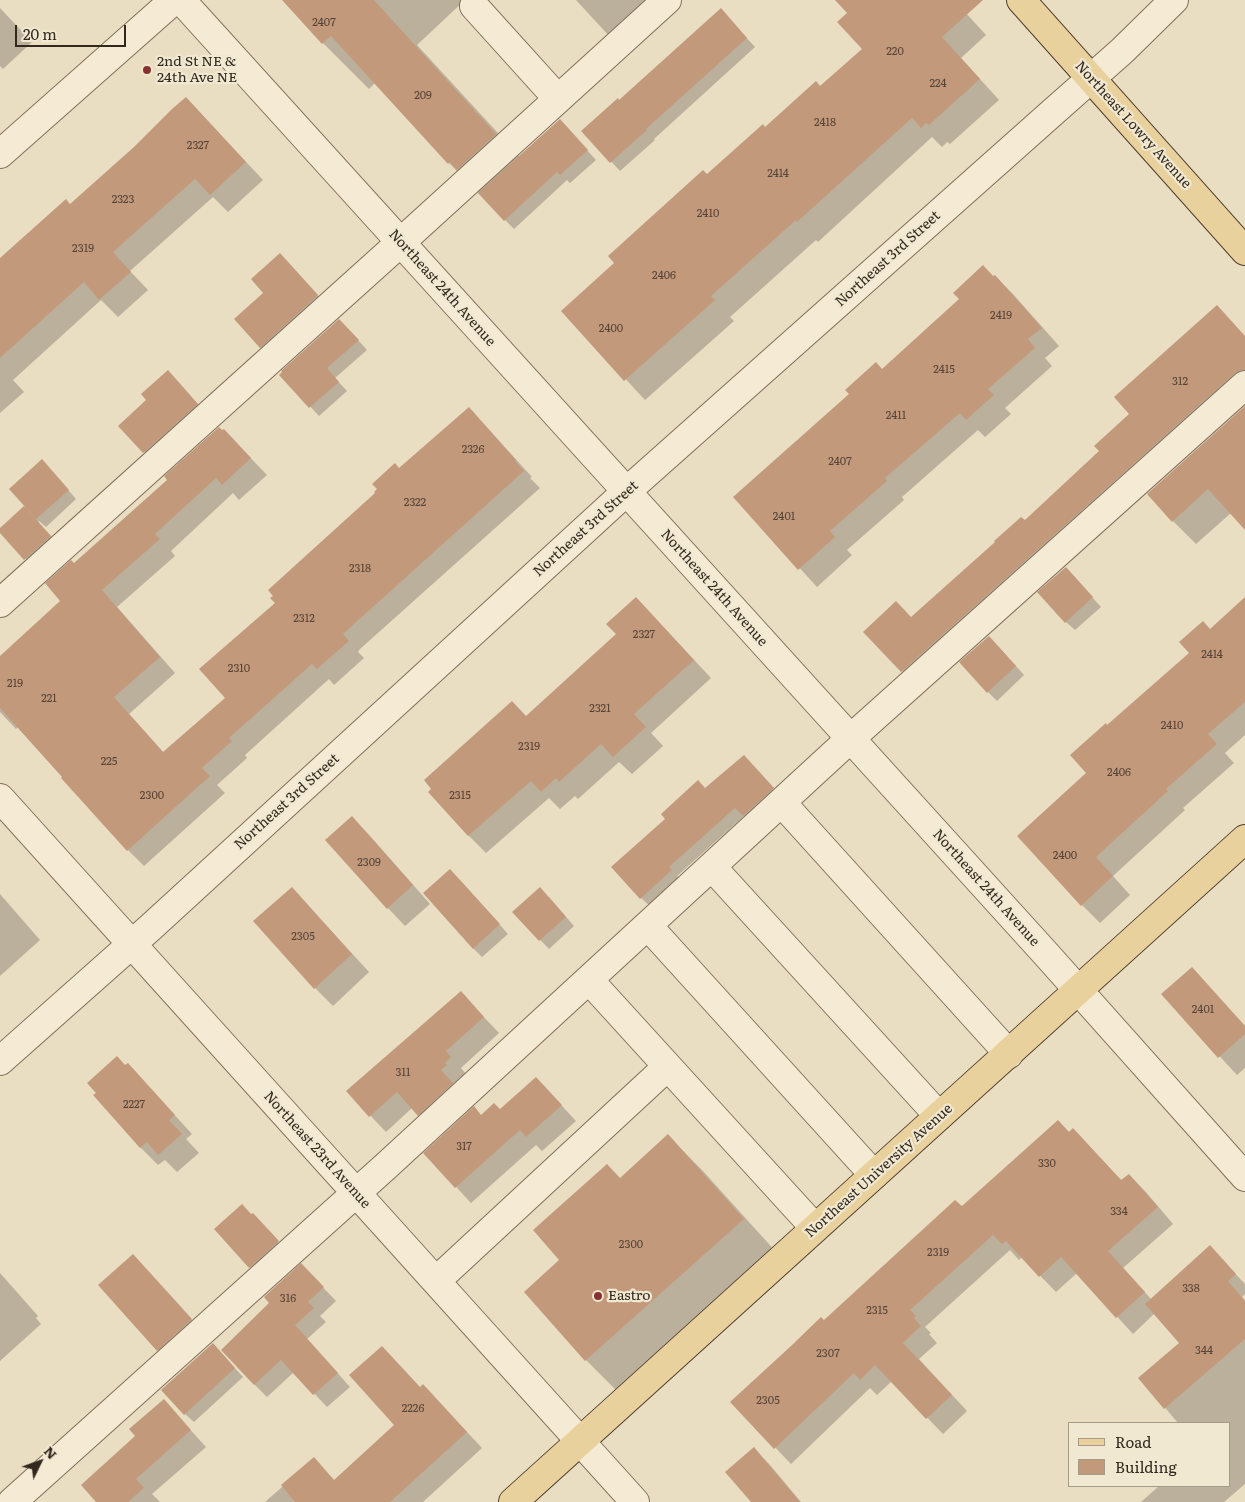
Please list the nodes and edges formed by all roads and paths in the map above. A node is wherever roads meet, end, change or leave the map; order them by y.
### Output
1 (174, 0) edge
2 (181, 0) edge
3 (667, 0) edge
4 (1021, 0) edge
5 (1174, 0) edge
6 (474, 6) dead end
7 (1091, 78) junction
8 (558, 99) junction
9 (0, 154) edge
10 (401, 242) junction
11 (1245, 251) edge
12 (1245, 385) edge
13 (627, 491) junction
14 (0, 603) edge
15 (850, 740) junction
16 (0, 798) edge
17 (782, 803) junction
18 (1245, 839) edge
19 (712, 867) junction
20 (648, 926) junction
21 (132, 944) junction
22 (589, 980) junction
23 (1078, 990) junction
24 (1009, 1054) junction
25 (0, 1061) edge
26 (667, 1067) junction
27 (939, 1116) junction
28 (874, 1175) junction
29 (1245, 1177) edge
30 (356, 1193) junction
31 (815, 1228) junction
32 (436, 1281) junction
33 (581, 1441) junction
34 (12, 1502) edge
35 (513, 1502) edge
36 (635, 1502) edge

1 - 9 street
2 - 10 street, Northeast 24th Avenue
3 - 8 street
4 - 7 main road, Northeast Lowry Avenue
5 - 7 street, Northeast 3rd Street
6 - 8 street
7 - 11 main road, Northeast Lowry Avenue
7 - 13 street, Northeast 3rd Street
8 - 10 street
10 - 13 street, Northeast 24th Avenue
10 - 14 street
12 - 15 street
13 - 15 street, Northeast 24th Avenue
13 - 21 street, Northeast 3rd Street
15 - 17 street
15 - 23 street, Northeast 24th Avenue
16 - 21 street, Northeast 23rd Avenue
17 - 19 street
17 - 24 street
18 - 23 main road, Northeast University Avenue
19 - 20 street
19 - 27 street
20 - 22 street
20 - 28 street
21 - 25 street, Northeast 3rd Street
21 - 30 street, Northeast 23rd Avenue
22 - 26 street
22 - 30 street
23 - 24 main road, Northeast University Avenue
23 - 29 street, Northeast 24th Avenue
24 - 27 main road, Northeast University Avenue
26 - 31 street
26 - 32 street
27 - 28 main road, Northeast University Avenue
28 - 31 main road, Northeast University Avenue
30 - 32 street, Northeast 23rd Avenue
30 - 34 street
31 - 33 main road, Northeast University Avenue
32 - 33 street, Northeast 23rd Avenue
33 - 35 main road, Northeast University Avenue
33 - 36 street, Northeast 23rd Avenue

